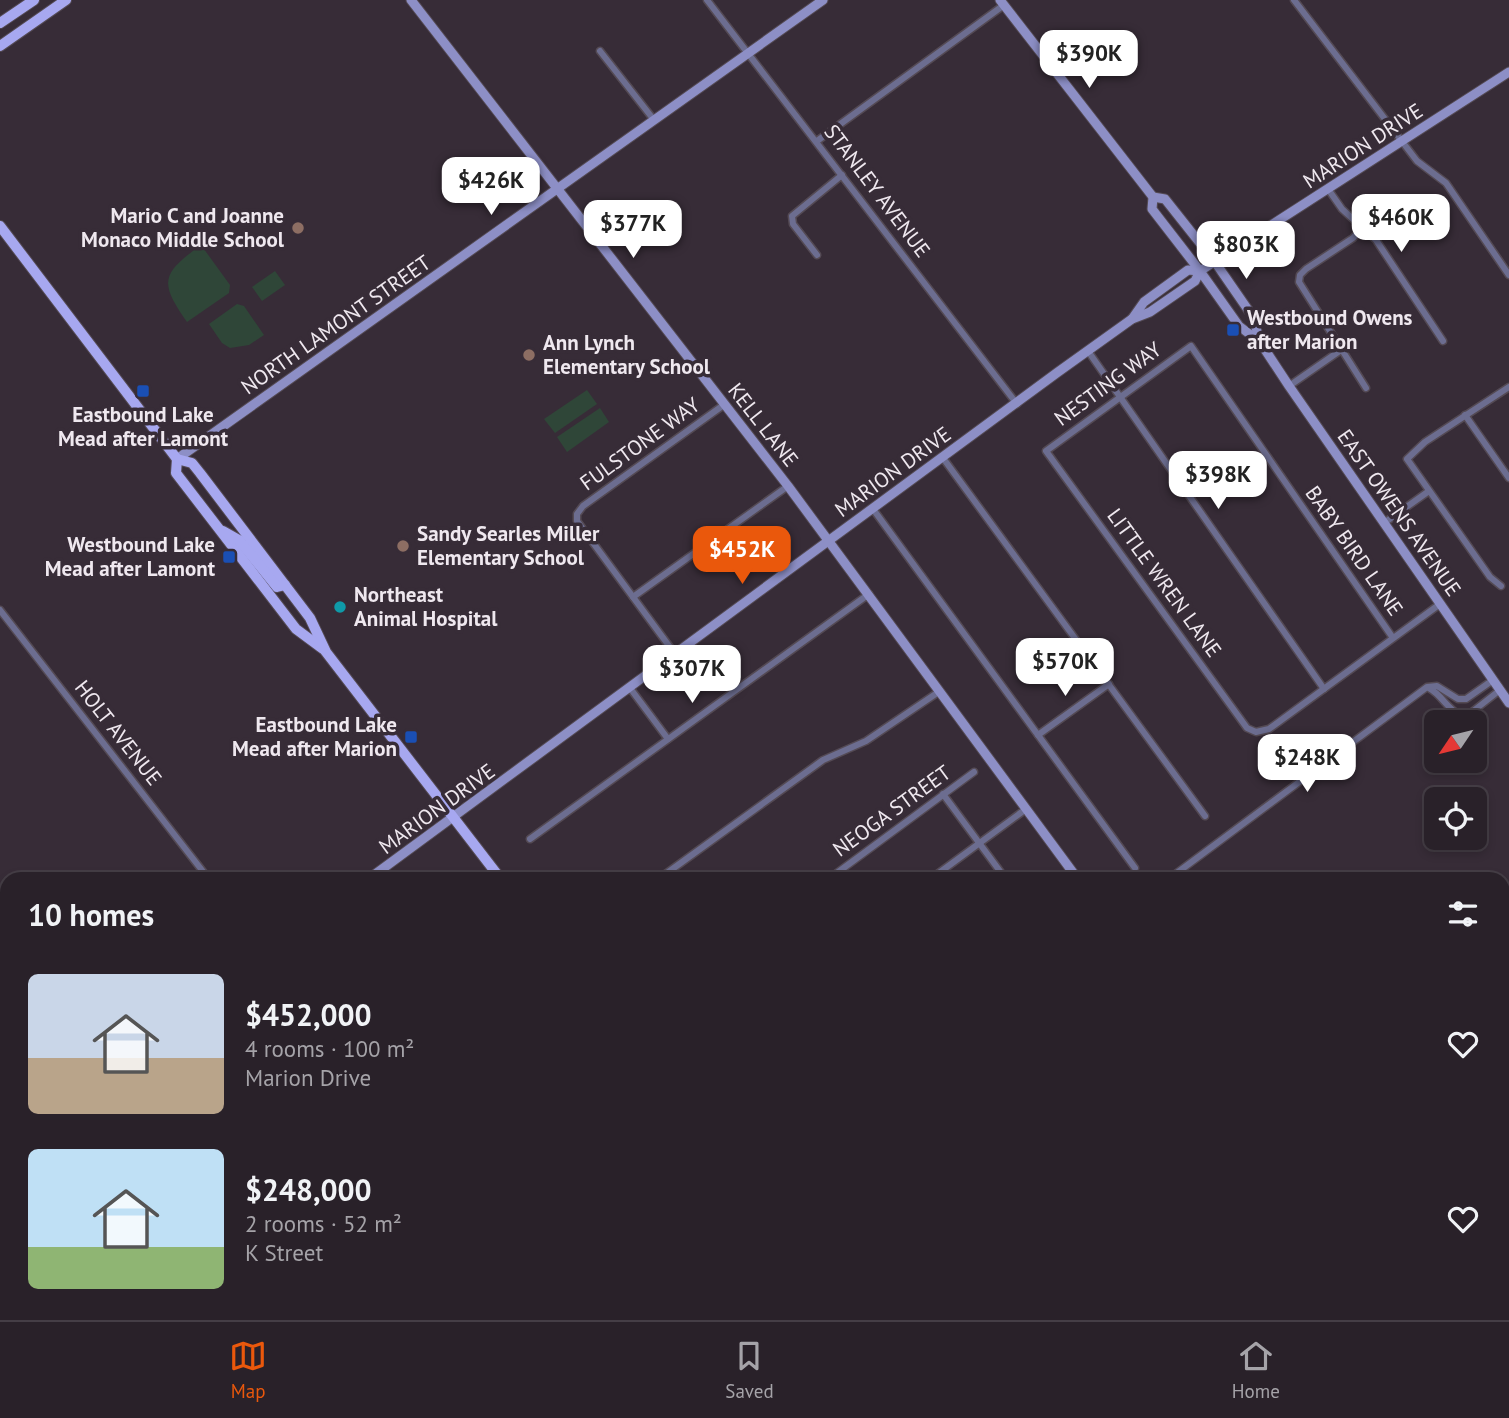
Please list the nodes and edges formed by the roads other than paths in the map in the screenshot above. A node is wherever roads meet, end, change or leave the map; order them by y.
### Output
1 (34, 0) edge
2 (411, 0) edge
3 (707, 0) edge
4 (823, 0) edge
5 (1294, 0) edge
6 (64, 1) edge
7 (1002, 2) edge
8 (0, 23) edge
9 (0, 46) edge
10 (600, 51) dead end
11 (749, 53) junction
12 (1509, 72) edge
13 (654, 120) junction
14 (817, 141) junction
15 (1402, 141) junction
16 (842, 174) junction
17 (557, 188) junction
18 (1328, 189) junction
19 (1153, 197) junction
20 (0, 226) edge
21 (1362, 228) junction
22 (817, 255) dead end
23 (1215, 262) junction
24 (1200, 271) junction
25 (1509, 275) edge
26 (1443, 341) dead end
27 (1260, 342) junction
28 (1191, 346) joint
29 (1341, 350) junction
30 (1088, 351) junction
31 (1289, 386) junction
32 (1509, 387) edge
33 (1366, 388) dead end
34 (1121, 396) junction
35 (725, 404) junction
36 (1017, 404) junction
37 (1465, 415) junction
38 (1046, 451) joint
39 (943, 458) junction
40 (177, 459) junction
41 (1509, 478) edge
42 (789, 486) junction
43 (1429, 491) junction
44 (873, 509) junction
45 (1384, 523) junction
46 (219, 529) junction
47 (829, 540) junction
48 (285, 585) junction
49 (1501, 586) dead end
50 (869, 594) junction
51 (634, 597) junction
52 (1440, 604) junction
53 (0, 610) edge
54 (1393, 638) junction
55 (326, 652) junction
56 (676, 654) junction
57 (1493, 680) junction
58 (1109, 684) junction
59 (1427, 687) junction
60 (630, 688) junction
61 (1324, 689) junction
62 (1500, 690) junction
63 (940, 691) junction
64 (1509, 703) edge
65 (1038, 735) junction
66 (668, 739) junction
67 (974, 772) dead end
68 (943, 794) junction
69 (1026, 809) junction
70 (1205, 816) dead end
71 (453, 818) junction
72 (530, 839) dead end
73 (979, 843) junction
74 (1135, 868) dead end
75 (203, 872) edge
76 (378, 872) edge
77 (495, 872) edge
78 (668, 872) edge
79 (838, 872) edge
80 (940, 872) edge
81 (1001, 872) edge
82 (1073, 872) edge
83 (1178, 872) edge

1 - 8 main road
2 - 17 street, KELL LANE
3 - 11 street, STANLEY AVENUE
4 - 11 street, NORTH LAMONT STREET
5 - 15 street
6 - 9 main road
7 - 14 street
7 - 19 street, EAST OWENS AVENUE
10 - 13 street
11 - 13 street, NORTH LAMONT STREET
11 - 14 street, STANLEY AVENUE
12 - 15 street, MARION DRIVE
13 - 17 street, NORTH LAMONT STREET
14 - 16 street, STANLEY AVENUE
15 - 18 street, MARION DRIVE
15 - 25 street
16 - 22 street
16 - 36 street, STANLEY AVENUE
17 - 35 street, KELL LANE
17 - 40 street, NORTH LAMONT STREET
18 - 21 street
18 - 23 street, MARION DRIVE
19 - 23 street, EAST OWENS AVENUE
19 - 24 street, EAST OWENS AVENUE
20 - 40 main road
21 - 26 street
21 - 29 street
23 - 24 street, MARION DRIVE
23 - 27 street, EAST OWENS AVENUE
24 - 27 street, EAST OWENS AVENUE
24 - 30 street, MARION DRIVE
27 - 31 street, EAST OWENS AVENUE
28 - 34 street, NESTING WAY
28 - 54 street, BABY BIRD LANE
29 - 31 street
29 - 33 street
30 - 34 street
30 - 36 street, MARION DRIVE
31 - 45 street, EAST OWENS AVENUE
32 - 37 street
34 - 38 street, NESTING WAY
34 - 61 street
35 - 42 street, KELL LANE
35 - 51 street, FULSTONE WAY
36 - 39 street, MARION DRIVE
37 - 41 street
37 - 43 street
38 - 61 street, LITTLE WREN LANE
39 - 44 street, MARION DRIVE
39 - 58 street
40 - 46 main road
40 - 48 main road
42 - 47 street, KELL LANE
42 - 51 street
43 - 45 street
43 - 49 street
44 - 47 street, MARION DRIVE
44 - 65 street
45 - 52 street, EAST OWENS AVENUE
46 - 48 main road
46 - 55 main road
47 - 50 street, KELL LANE
47 - 56 street, MARION DRIVE
48 - 55 main road
50 - 63 street, KELL LANE
50 - 66 street
51 - 56 street
52 - 54 street
52 - 57 street, EAST OWENS AVENUE
53 - 75 street, HOLT AVENUE
54 - 61 street
55 - 71 main road
56 - 60 street, MARION DRIVE
57 - 59 street
57 - 62 street, EAST OWENS AVENUE
58 - 65 street
58 - 70 street
59 - 62 street
59 - 83 street
60 - 66 street
60 - 71 street, MARION DRIVE
62 - 64 street, EAST OWENS AVENUE
63 - 69 street, KELL LANE
63 - 78 street
65 - 74 street
66 - 72 street
67 - 68 street, NEOGA STREET
68 - 73 street
68 - 79 street, NEOGA STREET
69 - 73 street
69 - 82 street, KELL LANE
71 - 76 street, MARION DRIVE
71 - 77 main road
73 - 80 street
73 - 81 street

